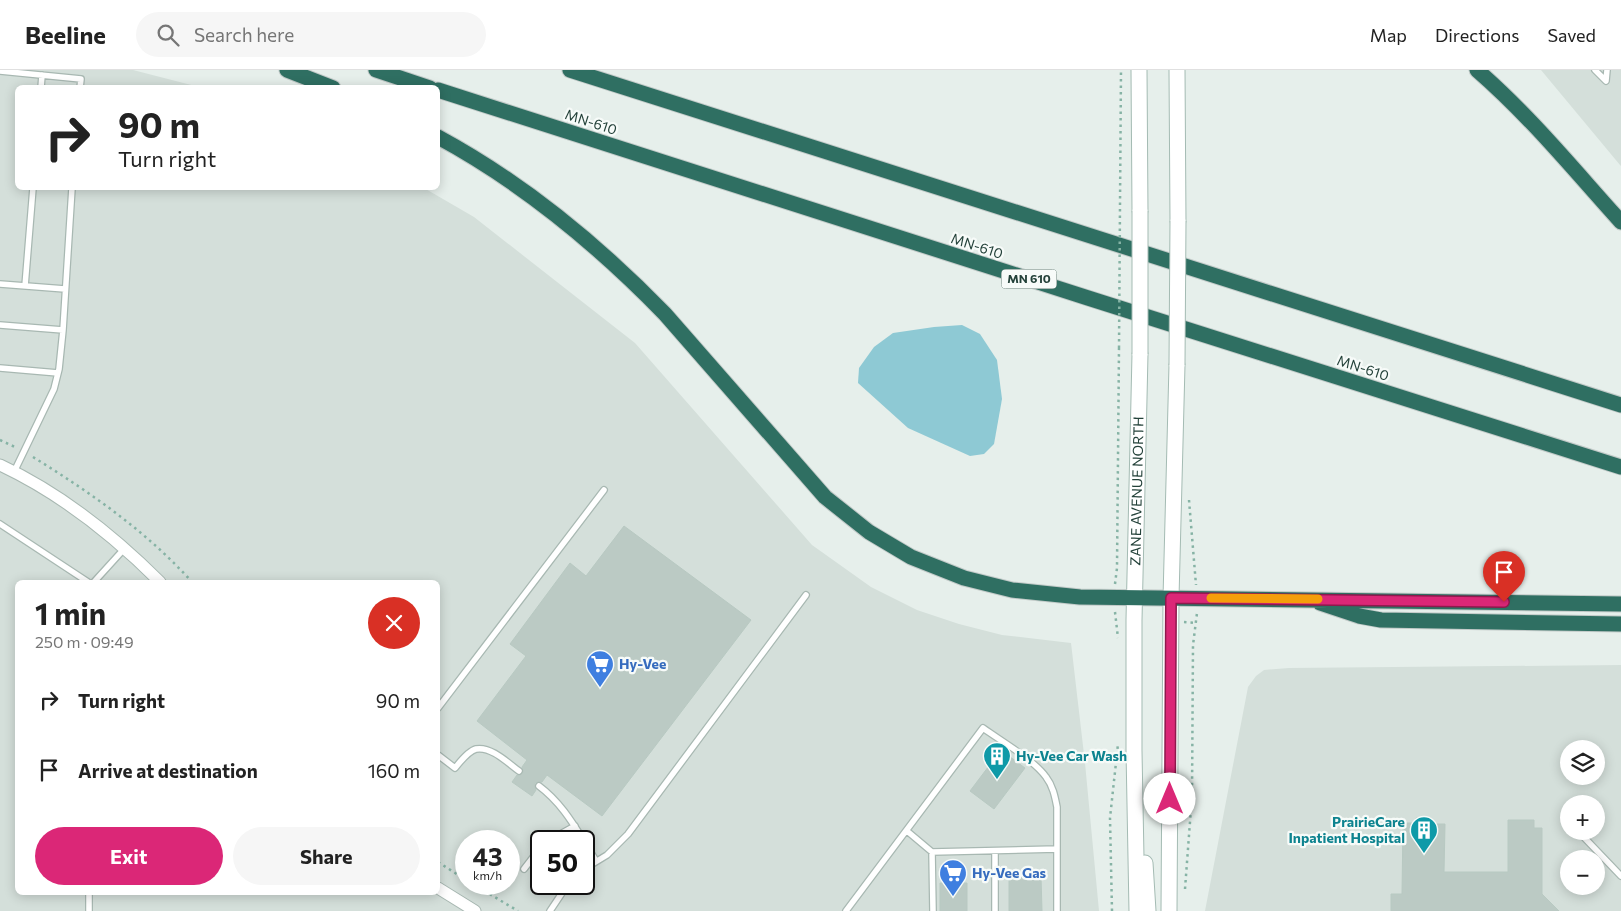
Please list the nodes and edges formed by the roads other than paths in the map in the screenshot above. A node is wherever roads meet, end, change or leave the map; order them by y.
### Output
1 (287, 70) edge
2 (376, 70) edge
3 (570, 70) edge
4 (1139, 70) edge
5 (1177, 70) edge
6 (1477, 70) edge
7 (1595, 70) edge
8 (1607, 70) edge
9 (0, 71) edge
10 (42, 75) junction
11 (41, 85) edge
12 (80, 85) edge
13 (325, 85) edge
14 (421, 85) edge
15 (440, 91) edge
16 (440, 138) edge
17 (33, 190) edge
18 (72, 190) edge
19 (1621, 222) edge
20 (0, 284) edge
21 (25, 286) junction
22 (65, 289) junction
23 (0, 325) edge
24 (63, 330) junction
25 (0, 368) edge
26 (58, 373) junction
27 (1621, 405) edge
28 (0, 465) edge
29 (1621, 467) edge
30 (14, 472) junction
31 (604, 490) dead end
32 (0, 524) edge
33 (124, 549) junction
34 (85, 580) edge
35 (96, 580) edge
36 (158, 580) edge
37 (806, 594) dead end
38 (1134, 598) junction
39 (1171, 598) junction
40 (1312, 599) junction
41 (1621, 604) edge
42 (1621, 624) edge
43 (440, 705) edge
44 (440, 757) edge
45 (1134, 757) junction
46 (519, 772) dead end
47 (539, 786) dead end
48 (574, 826) junction
49 (567, 830) edge
50 (577, 830) edge
51 (907, 830) junction
52 (1587, 840) edge
53 (1057, 849) junction
54 (995, 851) junction
55 (932, 852) junction
56 (530, 861) edge
57 (596, 861) edge
58 (524, 869) dead end
59 (1621, 876) edge
60 (440, 889) edge
61 (89, 895) edge
62 (561, 895) edge
63 (89, 911) edge
64 (475, 911) edge
65 (550, 911) edge
66 (846, 911) edge
67 (933, 911) edge
68 (995, 911) edge
69 (1057, 911) edge
70 (1137, 911) edge
71 (1148, 911) edge
72 (1169, 911) edge

1 - 13 highway
2 - 14 highway
3 - 27 highway
4 - 38 main road, ZANE AVENUE NORTH, bridge
5 - 39 main road, bridge
6 - 19 highway
7 - 8 lane
9 - 10 lane
10 - 11 lane
10 - 12 lane
15 - 29 highway, MN-610 / MN 610
16 - 38 highway
17 - 21 lane
18 - 22 lane
20 - 21 lane
21 - 22 lane
22 - 24 lane
23 - 24 lane
24 - 26 lane
25 - 26 lane
26 - 30 lane
28 - 30 street
30 - 33 street
31 - 43 lane
32 - 34 lane
33 - 35 lane
33 - 36 street
37 - 57 lane
38 - 39 highway
38 - 45 main road, ZANE AVENUE NORTH
39 - 40 highway
39 - 72 main road
40 - 41 highway
40 - 42 highway
44 - 46 lane
45 - 70 main road, ZANE AVENUE NORTH
45 - 71 main road
47 - 48 lane
48 - 49 lane
48 - 50 lane
51 - 53 lane
51 - 55 lane
51 - 66 lane
52 - 59 lane
53 - 54 lane
53 - 69 lane
54 - 55 lane
54 - 68 lane
55 - 67 lane
56 - 58 lane
60 - 64 street
61 - 63 lane
62 - 65 lane

